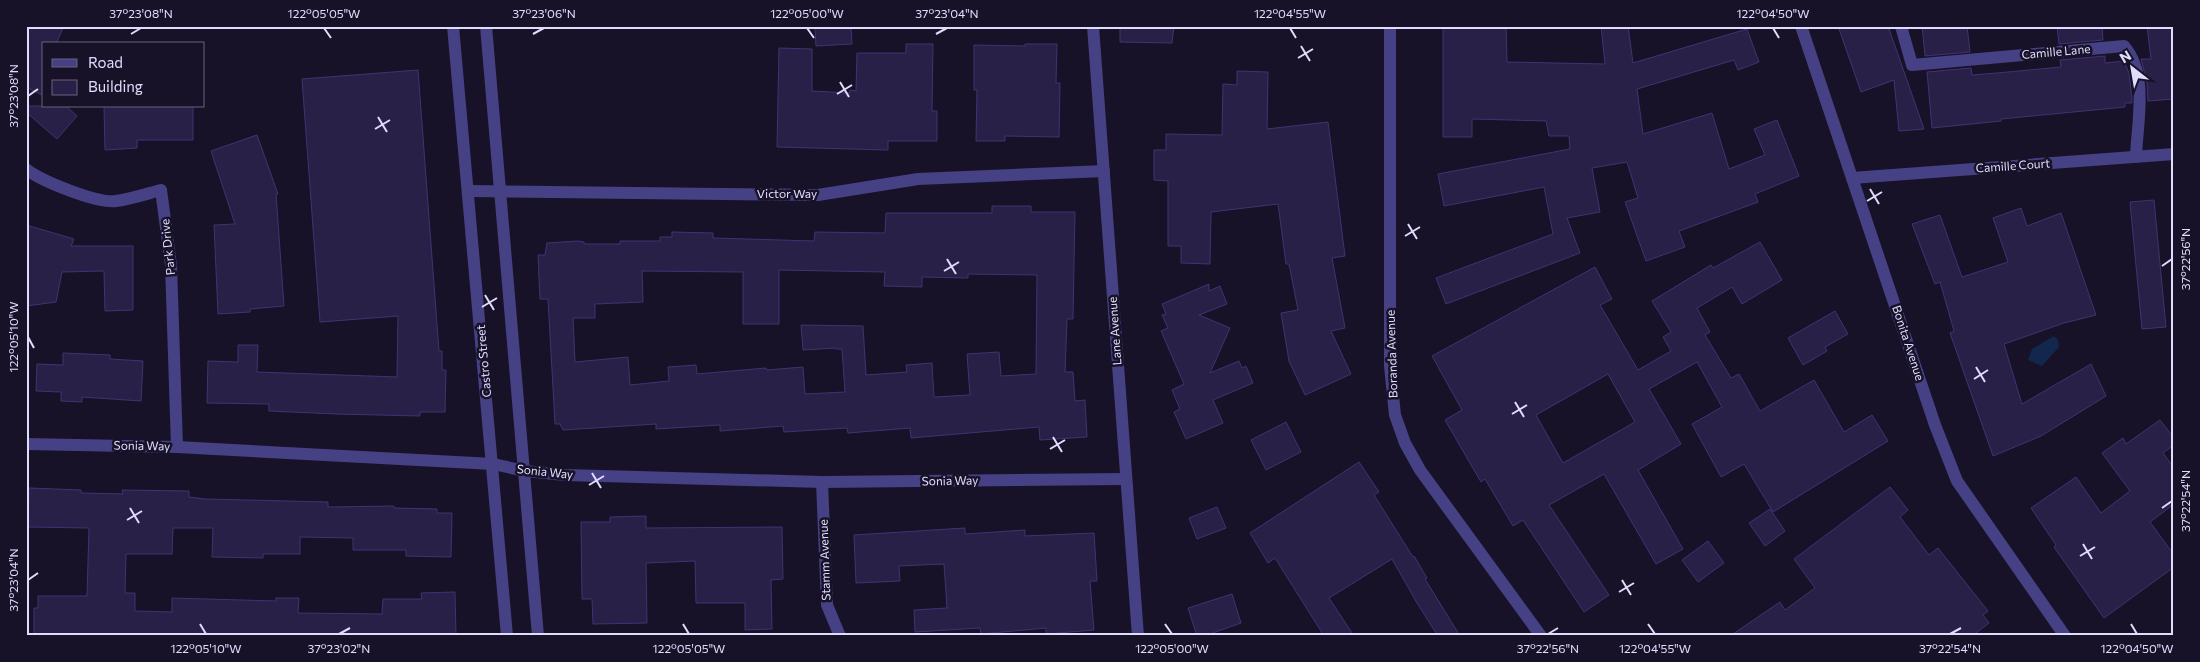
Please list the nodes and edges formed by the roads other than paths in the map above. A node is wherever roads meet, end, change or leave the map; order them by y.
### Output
1 (453, 26) edge
2 (486, 26) edge
3 (1093, 26) edge
4 (1390, 26) edge
5 (1801, 26) edge
6 (1901, 26) edge
7 (2174, 154) edge
8 (2136, 157) junction
9 (26, 169) edge
10 (1104, 172) junction
11 (1852, 178) junction
12 (469, 191) junction
13 (501, 192) junction
14 (26, 444) edge
15 (177, 447) junction
16 (493, 464) junction
17 (525, 471) junction
18 (1125, 479) junction
19 (822, 482) junction
20 (507, 636) edge
21 (538, 636) edge
22 (840, 636) edge
23 (1138, 636) edge
24 (1541, 636) edge
25 (2065, 636) edge

1 - 12 street, Castro Street
2 - 13 street
3 - 10 street, Lane Avenue
4 - 24 street, Boranda Avenue
5 - 11 street, Bonita Avenue
6 - 8 street, Camille Lane
7 - 8 street, Camille Court
8 - 11 street, Camille Court
9 - 15 street, Park Drive
10 - 13 street, Victor Way
10 - 18 street, Lane Avenue
11 - 25 street, Bonita Avenue
12 - 13 street, Victor Way
12 - 16 street, Castro Street
13 - 17 street
14 - 15 street, Sonia Way
15 - 16 street, Sonia Way
16 - 17 street, Sonia Way
16 - 20 street, Castro Street
17 - 19 street, Sonia Way
17 - 21 street
18 - 19 street, Sonia Way
18 - 23 street, Lane Avenue
19 - 22 street, Stamm Avenue

